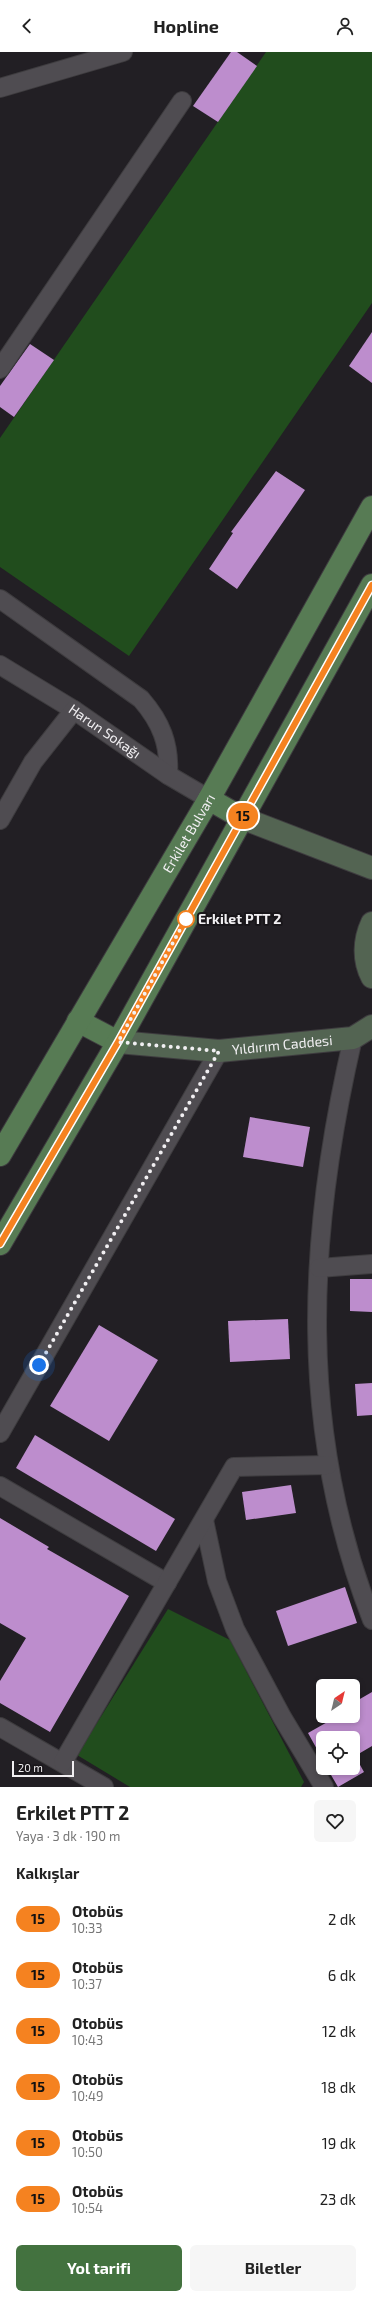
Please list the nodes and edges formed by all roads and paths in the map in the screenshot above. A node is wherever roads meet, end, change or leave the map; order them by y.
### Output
1 (123, 52) edge
2 (0, 88) edge
3 (182, 102) dead end
4 (0, 369) edge
5 (372, 507) edge
6 (372, 585) edge
7 (0, 599) edge
8 (0, 665) edge
9 (74, 710) junction
10 (168, 774) junction
11 (209, 799) junction
12 (242, 818) junction
13 (0, 820) edge
14 (372, 868) edge
15 (372, 923) edge
16 (372, 977) edge
17 (78, 1021) junction
18 (372, 1026) edge
19 (353, 1038) junction
20 (118, 1042) junction
21 (219, 1051) junction
22 (0, 1155) edge
23 (0, 1244) edge
24 (372, 1264) edge
25 (319, 1268) junction
26 (0, 1433) edge
27 (328, 1465) junction
28 (0, 1486) edge
29 (204, 1520) junction
30 (167, 1583) junction
31 (372, 1620) edge
32 (0, 1727) edge
33 (63, 1762) junction
34 (104, 1787) edge
35 (324, 1787) edge

1 - 2 street
3 - 4 street
5 - 11 main road, Erkilet Bulvarı
6 - 12 main road
7 - 10 street
8 - 9 street, Harun Sokağı
9 - 10 street, Harun Sokağı
9 - 13 street
10 - 11 street, Harun Sokağı
11 - 12 main road
11 - 17 main road, Erkilet Bulvarı
12 - 14 street
12 - 20 main road
15 - 16 street
17 - 20 main road
17 - 22 main road, Erkilet Bulvarı
18 - 19 street, Yıldırım Caddesi
19 - 21 street, Yıldırım Caddesi
19 - 25 street
20 - 21 street, Yıldırım Caddesi
20 - 23 main road
21 - 26 street
24 - 25 street
25 - 27 street
27 - 29 street
27 - 31 street
28 - 30 street
29 - 30 street
29 - 35 street
30 - 33 street
32 - 33 street
33 - 34 street

